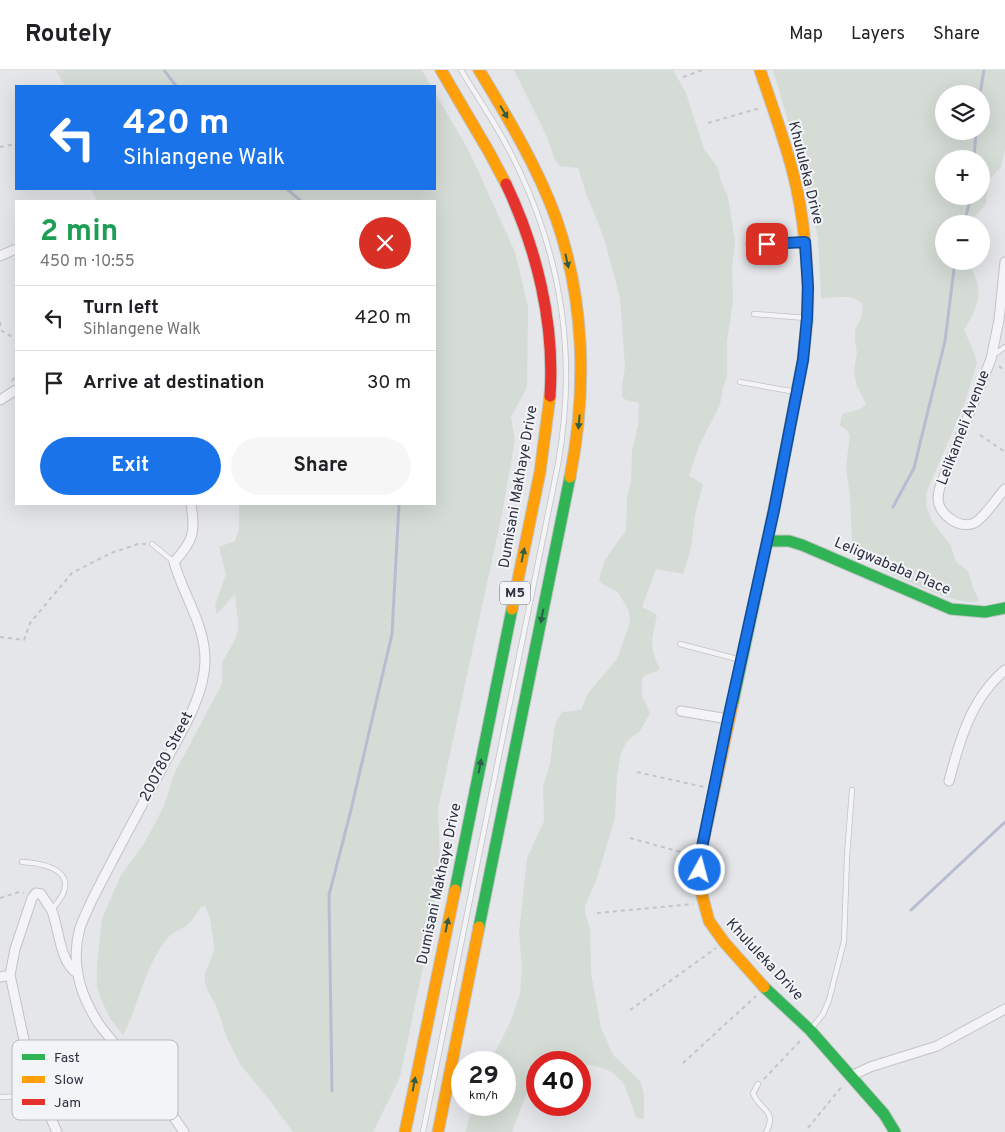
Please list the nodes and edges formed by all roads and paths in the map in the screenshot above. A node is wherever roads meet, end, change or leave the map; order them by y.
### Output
1 (441, 70) edge
2 (461, 70) edge
3 (479, 70) edge
4 (702, 70) edge
5 (760, 70) edge
6 (683, 77) dead end
7 (772, 105) junction
8 (708, 123) dead end
9 (15, 144) edge
10 (0, 147) edge
11 (805, 242) junction
12 (748, 244) dead end
13 (15, 249) edge
14 (0, 256) edge
15 (1005, 262) edge
16 (754, 314) dead end
17 (807, 318) junction
18 (0, 322) edge
19 (15, 338) edge
20 (1005, 347) edge
21 (992, 357) junction
22 (740, 382) dead end
23 (15, 391) edge
24 (797, 392) junction
25 (0, 400) edge
26 (980, 435) dead end
27 (1005, 452) edge
28 (1005, 489) edge
29 (191, 505) edge
30 (768, 541) junction
31 (152, 544) joint
32 (174, 562) junction
33 (1005, 608) edge
34 (0, 637) edge
35 (680, 644) dead end
36 (742, 660) junction
37 (1005, 670) edge
38 (681, 711) dead end
39 (728, 719) junction
40 (637, 772) dead end
41 (949, 781) dead end
42 (714, 789) junction
43 (852, 790) dead end
44 (630, 838) dead end
45 (700, 857) junction
46 (22, 862) dead end
47 (0, 898) edge
48 (32, 898) junction
49 (703, 903) junction
50 (51, 910) junction
51 (597, 913) dead end
52 (724, 942) junction
53 (77, 973) junction
54 (10, 975) junction
55 (0, 977) edge
56 (765, 988) junction
57 (1005, 1009) edge
58 (630, 1010) dead end
59 (810, 1030) junction
60 (24, 1040) edge
61 (112, 1040) edge
62 (683, 1063) dead end
63 (851, 1076) junction
64 (758, 1084) joint
65 (52, 1120) edge
66 (176, 1120) edge
67 (808, 1128) dead end
68 (57, 1132) edge
69 (184, 1132) edge
70 (405, 1132) edge
71 (423, 1132) edge
72 (438, 1132) edge
73 (766, 1132) edge
74 (895, 1132) edge

70 -> 1 main road, Dumisani Makhaye Drive / M5
2 - 71 lane
3 -> 72 main road, M5
4 - 6 path
5 - 7 main road, Khululeka Drive
7 - 8 path
7 - 11 main road, Khululeka Drive
9 - 10 path
11 - 12 lane
11 - 17 main road, Khululeka Drive
13 - 14 street
15 - 21 street, Lelikameli Avenue
16 - 17 lane
17 - 24 main road, Khululeka Drive
18 - 19 path
20 - 21 lane
21 - 28 street, Lelikameli Avenue
22 - 24 lane
23 - 25 street
24 - 30 main road, Khululeka Drive
26 - 27 path
29 - 32 street
30 - 33 main road, Leligwababa Place
30 - 36 main road, Khululeka Drive
31 - 32 lane, 200780 Street
31 - 34 path
32 - 53 street, 200780 Street
35 - 36 lane
36 - 39 main road, Khululeka Drive
37 - 41 street
38 - 39 street
39 - 42 main road, Khululeka Drive
40 - 42 path
42 - 45 main road, Khululeka Drive
43 - 59 lane
44 - 45 path
45 - 49 main road, Khululeka Drive
46 - 50 lane
47 - 48 path
48 - 50 street
48 - 54 street
49 - 51 path
49 - 52 main road, Khululeka Drive
50 - 53 street
52 - 56 main road, Khululeka Drive
52 - 58 path
53 - 61 street, 200780 Street
54 - 55 street
54 - 60 street
56 - 59 main road, Khululeka Drive
56 - 62 path
57 - 63 street
59 - 63 main road, Khululeka Drive
59 - 64 path
63 - 67 path
63 - 74 main road, Khululeka Drive
64 - 73 lane
65 - 68 street
66 - 69 street, 200780 Street

